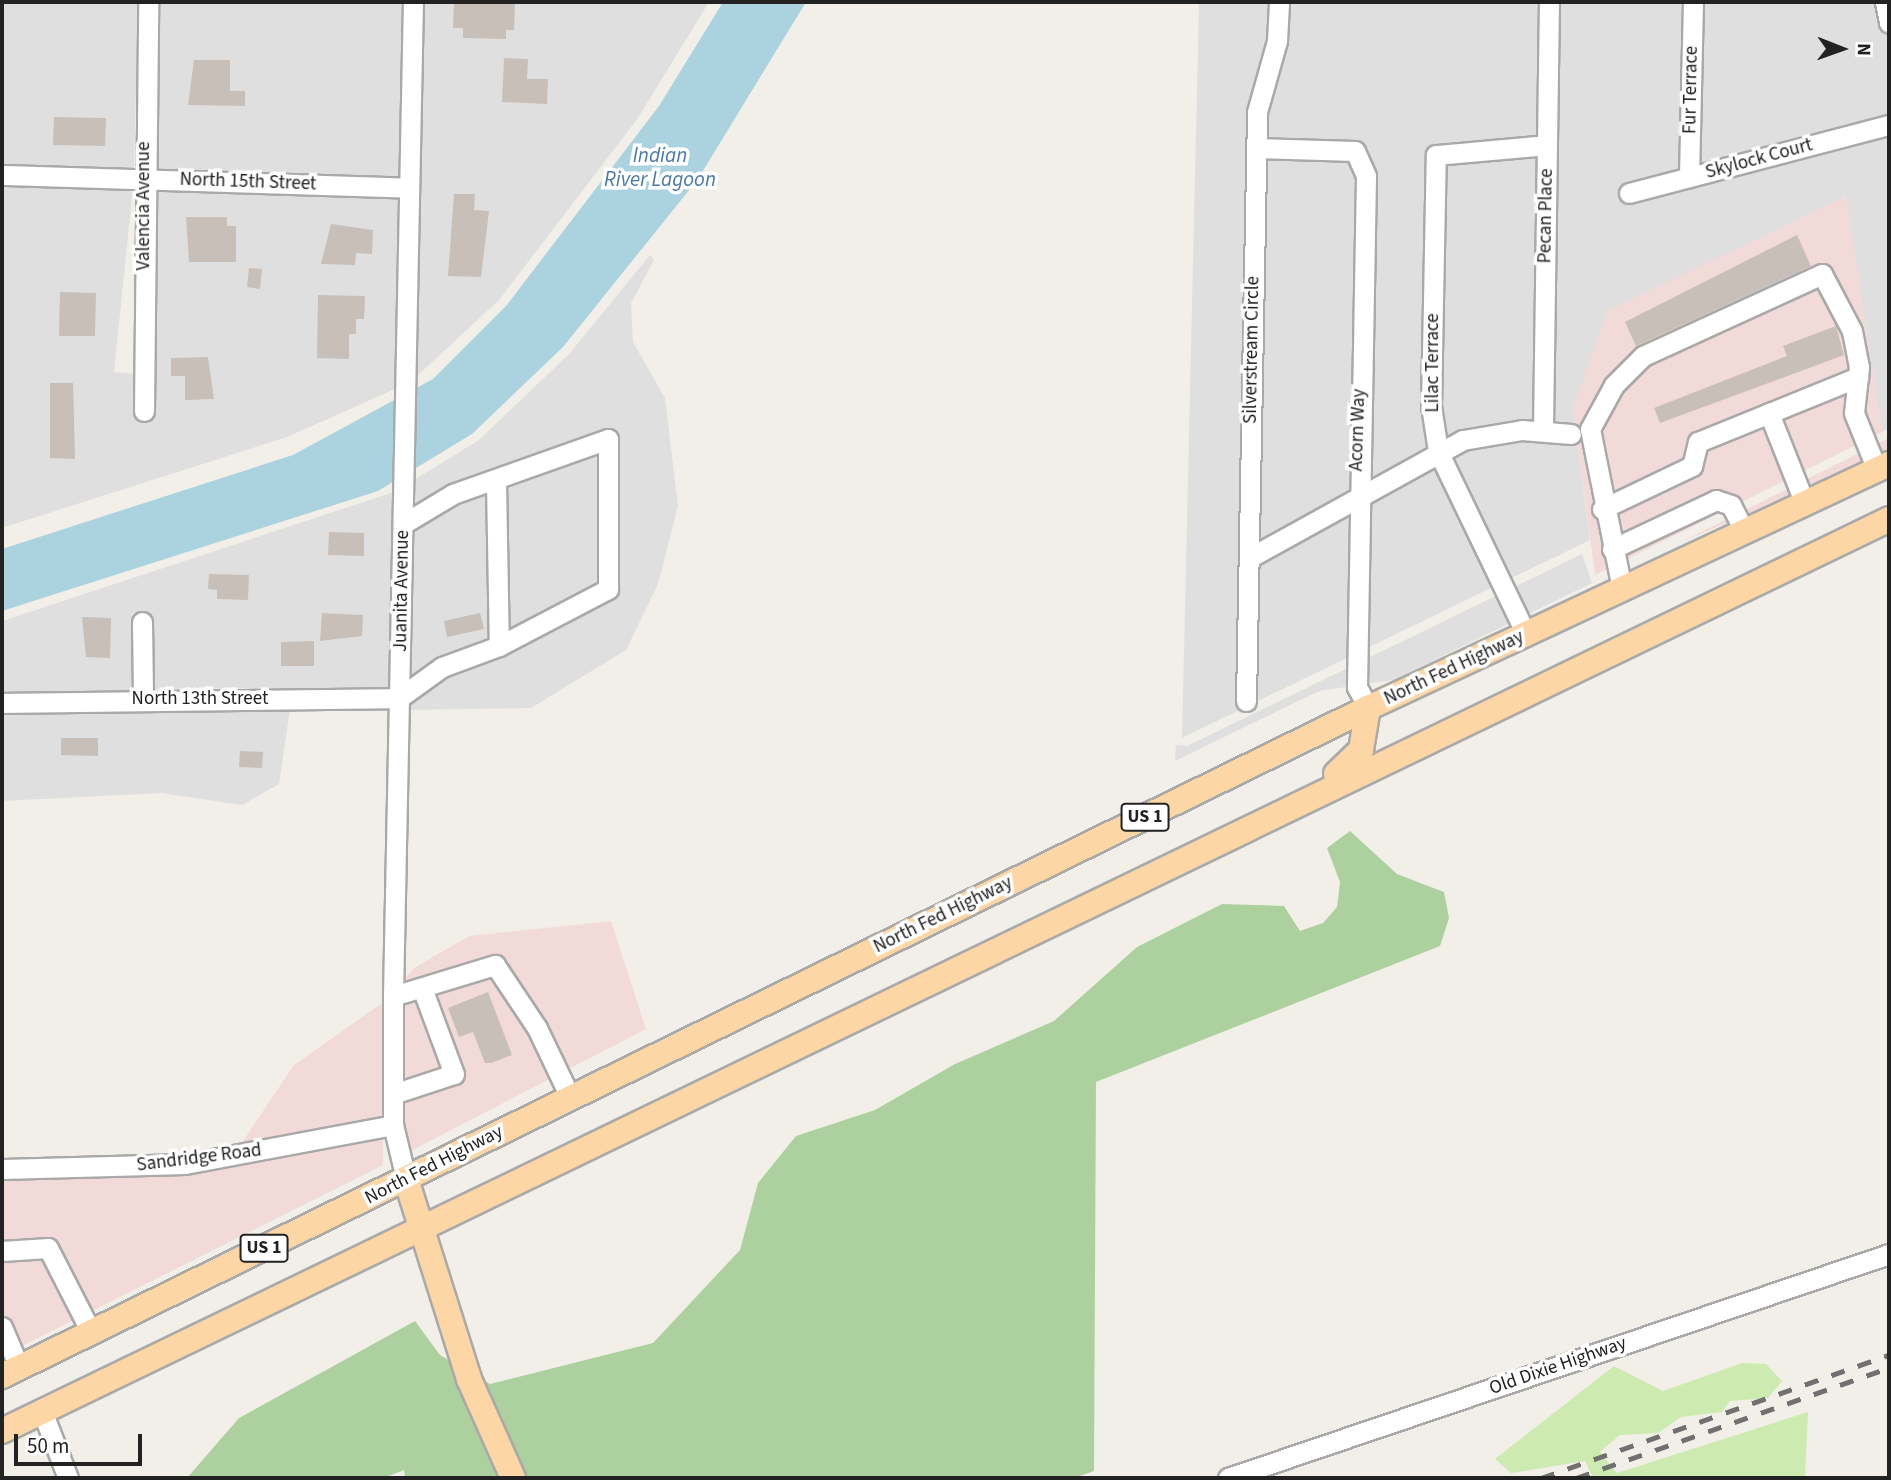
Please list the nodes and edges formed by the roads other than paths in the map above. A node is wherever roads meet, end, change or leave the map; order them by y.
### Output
1 (148, 2) edge
2 (414, 2) edge
3 (1279, 2) edge
4 (1549, 2) edge
5 (1693, 2) edge
6 (1885, 2) edge
7 (1889, 23) edge
8 (1889, 125) edge
9 (1547, 145) junction
10 (1256, 148) junction
11 (2, 175) edge
12 (1689, 177) junction
13 (143, 178) junction
14 (409, 188) junction
15 (1629, 193) dead end
16 (1858, 377) junction
17 (144, 411) dead end
18 (1769, 413) junction
19 (1543, 429) junction
20 (1572, 434) dead end
21 (1438, 451) junction
22 (1883, 467) edge
23 (496, 481) junction
24 (1356, 500) junction
25 (1805, 503) junction
26 (1602, 509) junction
27 (1889, 519) edge
28 (403, 524) junction
29 (1745, 532) junction
30 (1612, 550) junction
31 (1249, 558) junction
32 (1622, 589) junction
33 (142, 622) dead end
34 (1526, 634) junction
35 (499, 646) junction
36 (143, 698) junction
37 (399, 698) junction
38 (1246, 701) dead end
39 (2, 703) edge
40 (1368, 708) junction
41 (1321, 789) junction
42 (422, 988) junction
43 (393, 996) junction
44 (393, 1094) junction
45 (570, 1097) junction
46 (393, 1125) junction
47 (2, 1168) edge
48 (406, 1179) junction
49 (421, 1226) junction
50 (2, 1251) edge
51 (1889, 1254) edge
52 (2, 1327) edge
53 (91, 1332) junction
54 (11, 1371) edge
55 (41, 1411) junction
56 (2, 1430) edge
57 (68, 1478) edge
58 (513, 1478) edge
59 (1228, 1478) edge

1 - 13 street, Valencia Avenue
2 - 14 street, Juanita Avenue
3 - 10 street, Silverstream Circle
4 - 9 street, Pecan Place
5 - 12 street, Fur Terrace
6 - 7 street
8 - 12 street, Skylock Court
9 - 19 street, Pecan Place
9 - 21 street, Lilac Terrace
10 - 24 street, Acorn Way
10 - 31 street, Silverstream Circle
11 - 13 street, North 15th Street
12 - 15 street, Skylock Court
13 - 14 street, North 15th Street
13 - 17 street, Valencia Avenue
14 - 28 street, Juanita Avenue
16 - 18 street
16 - 22 street
16 - 26 street
18 - 25 street
18 - 26 street
19 - 20 street
19 - 21 street
21 - 24 street
21 - 34 street, Lilac Terrace
22 - 25 main road, North Fed Highway / US 1
23 - 28 street
23 - 35 street
23 - 35 street
24 - 31 street
24 - 40 street, Acorn Way
25 - 29 main road, North Fed Highway / US 1
26 - 30 street
27 - 41 main road, US 1
28 - 37 street, Juanita Avenue
29 - 30 street
29 - 32 main road, North Fed Highway / US 1
30 - 32 street
31 - 38 street, Silverstream Circle
32 - 34 main road, North Fed Highway / US 1
33 - 36 street
34 - 40 main road, North Fed Highway / US 1
35 - 37 street
36 - 37 street, North 13th Street
36 - 39 street, North 13th Street
37 - 43 street, Juanita Avenue
40 - 41 main road
40 - 45 main road, North Fed Highway / US 1
41 - 49 main road, US 1
42 - 43 street
42 - 44 street
42 - 45 street
43 - 44 street, Juanita Avenue
44 - 46 street, Juanita Avenue
45 - 48 main road, North Fed Highway / US 1
46 - 47 street, Sandridge Road
46 - 48 street, Juanita Avenue
48 - 49 main road
48 - 53 main road, North Fed Highway / US 1
49 - 55 main road, US 1
49 - 58 main road
50 - 53 street
51 - 59 street, Old Dixie Highway
52 - 54 street
53 - 54 main road, North Fed Highway / US 1
55 - 56 main road, US 1
55 - 57 street

